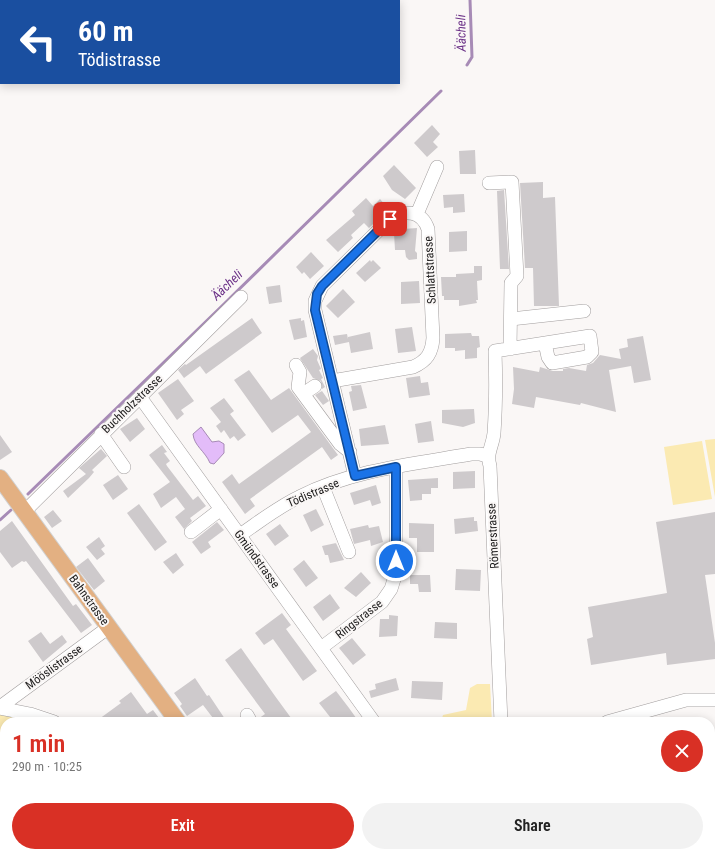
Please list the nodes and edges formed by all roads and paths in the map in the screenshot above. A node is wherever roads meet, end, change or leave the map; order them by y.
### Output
1 (437, 167) dead end
2 (488, 183) dead end
3 (417, 214) junction
4 (241, 297) dead end
5 (584, 311) dead end
6 (511, 319) junction
7 (545, 343) junction
8 (510, 348) junction
9 (301, 368) dead end
10 (332, 381) junction
11 (315, 386) dead end
12 (140, 397) junction
13 (303, 399) junction
14 (101, 434) junction
15 (350, 452) junction
16 (487, 456) junction
17 (124, 467) dead end
18 (396, 467) junction
19 (355, 476) junction
20 (0, 478) edge
21 (322, 487) junction
22 (221, 509) junction
23 (25, 511) junction
24 (191, 532) dead end
25 (240, 535) junction
26 (349, 552) dead end
27 (109, 627) junction
28 (321, 648) junction
29 (715, 700) edge
30 (0, 707) edge
31 (39, 717) edge
32 (174, 717) edge
33 (370, 717) edge
34 (501, 717) edge
35 (625, 717) edge

1 - 3 street
2 - 6 street
3 - 10 street
3 - 10 street, Schlattstrasse
4 - 12 street, Buchholzstrasse
5 - 6 street
6 - 8 street
7 - 7 street
7 - 8 street
8 - 16 street, Römerstrasse
9 - 13 street
10 - 15 street
11 - 13 street
12 - 14 street, Buchholzstrasse
12 - 22 street, Gmündstrasse
13 - 15 street
14 - 17 street
14 - 23 street, Buchholzstrasse
15 - 19 street
16 - 18 street, Tödistrasse
16 - 34 street, Römerstrasse
18 - 19 street, Tödistrasse
18 - 28 street, Ringstrasse
19 - 21 street, Tödistrasse
20 - 23 main road, Bahnstrasse
21 - 25 street, Tödistrasse
21 - 26 street
22 - 24 street
22 - 25 street, Gmündstrasse
23 - 27 main road, Bahnstrasse
25 - 28 street, Gmündstrasse
27 - 30 street, Mööslistrasse
27 - 32 main road, Bahnstrasse
28 - 33 street, Gmündstrasse
29 - 35 street
30 - 31 street

